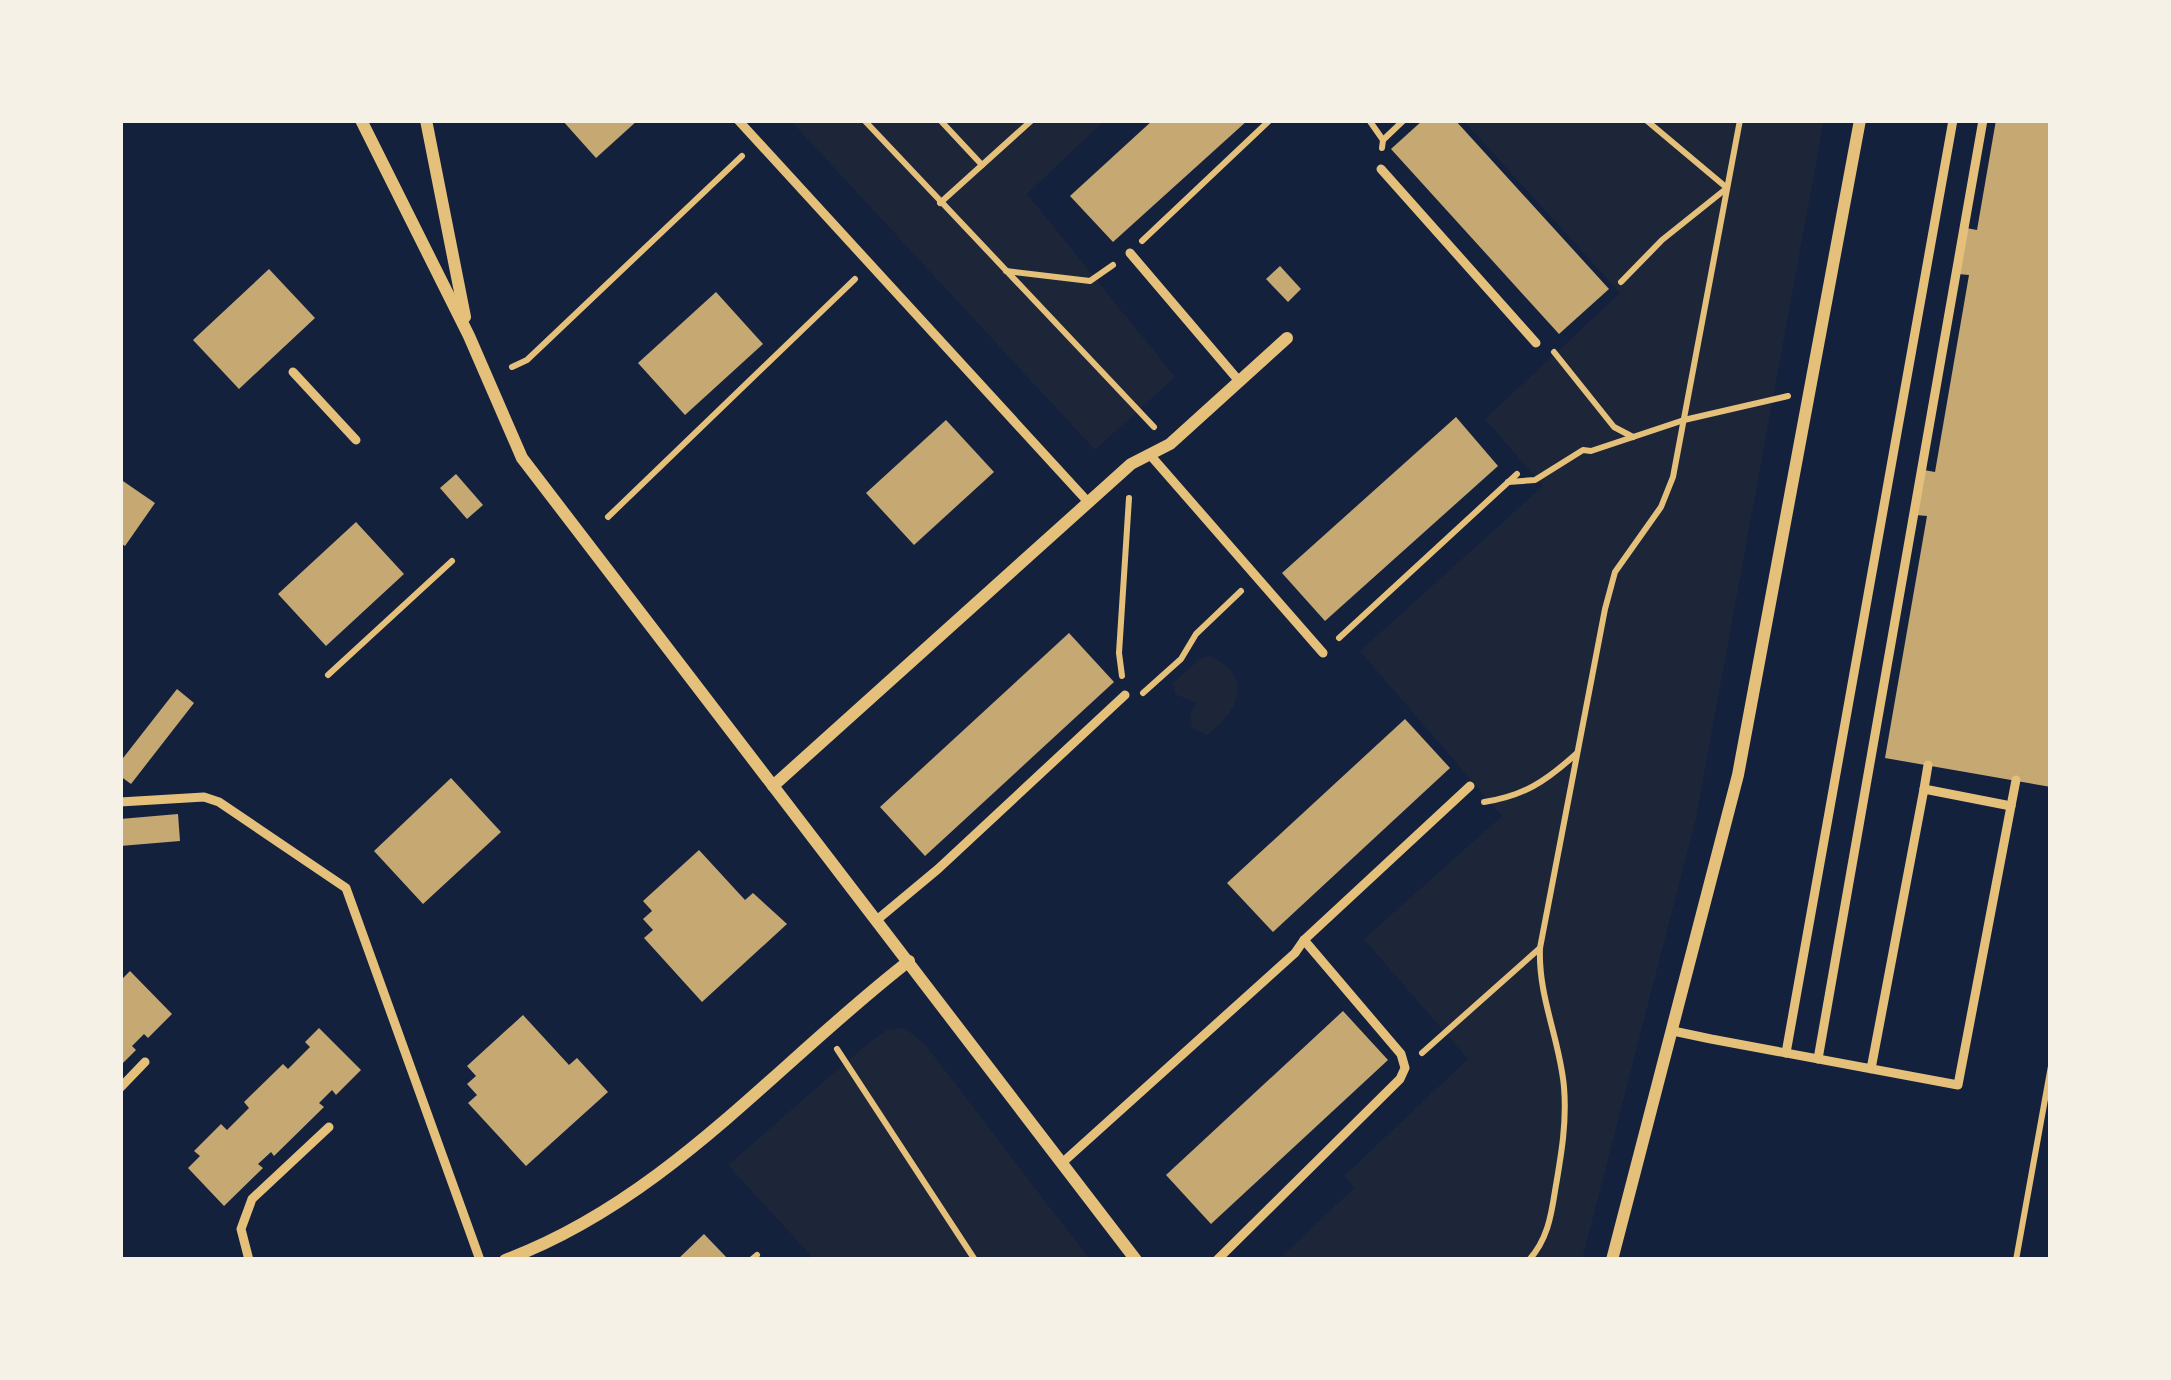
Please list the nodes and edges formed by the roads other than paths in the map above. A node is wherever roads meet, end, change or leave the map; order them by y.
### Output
1 (361, 120) edge
2 (426, 120) edge
3 (738, 120) edge
4 (1860, 120) edge
5 (1953, 120) edge
6 (1983, 120) edge
7 (1381, 169) road end
8 (1130, 253) road end
9 (469, 336) junction
10 (1287, 338) dead end
11 (1536, 344) road end
12 (293, 372) dead end
13 (1239, 381) junction
14 (356, 440) dead end
15 (1151, 456) junction
16 (1089, 503) junction
17 (1323, 653) road end
18 (1125, 695) road end
19 (1928, 765) dead end
20 (2016, 781) dead end
21 (773, 785) junction
22 (1469, 786) dead end
23 (1924, 789) junction
24 (120, 802) edge
25 (2011, 806) junction
26 (878, 919) junction
27 (1304, 940) junction
28 (909, 961) junction
29 (1673, 1031) junction
30 (1786, 1053) junction
31 (1818, 1059) junction
32 (145, 1062) dead end
33 (1871, 1069) junction
34 (120, 1088) edge
35 (329, 1126) dead end
36 (1062, 1163) junction
37 (249, 1260) edge
38 (480, 1260) edge
39 (505, 1260) edge
40 (1136, 1260) edge
41 (1217, 1260) edge
42 (1612, 1260) edge

1 - 9 street
2 - 9 street
3 - 16 lane
4 - 29 street
5 - 30 lane
6 - 31 lane
7 - 11 lane
8 - 13 lane
9 - 21 street
10 - 13 street
12 - 14 lane
13 - 15 street
15 - 16 street
15 - 17 lane
16 - 21 street
18 - 26 lane
19 - 23 lane
20 - 25 lane
21 - 26 street
22 - 27 lane
23 - 25 lane
23 - 33 lane
24 - 38 lane
25 - 33 lane
26 - 28 street
27 - 36 lane
27 - 41 lane
28 - 36 street
28 - 39 street
29 - 30 lane
29 - 42 street
30 - 31 lane
31 - 33 lane
32 - 34 lane
35 - 37 lane
36 - 40 street

